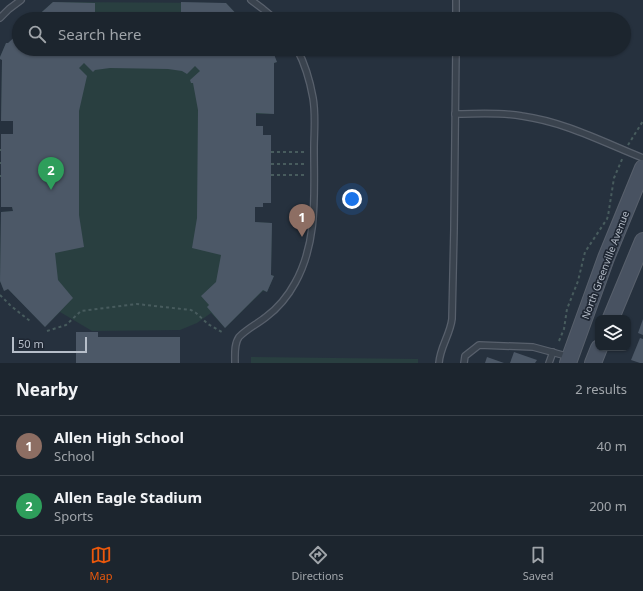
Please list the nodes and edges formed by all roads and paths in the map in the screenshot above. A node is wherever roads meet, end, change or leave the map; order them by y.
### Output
1 (21, 0) edge
2 (251, 0) edge
3 (456, 0) edge
4 (267, 12) edge
5 (456, 12) edge
6 (0, 18) edge
7 (301, 56) edge
8 (456, 56) edge
9 (455, 114) junction
10 (643, 121) edge
11 (625, 151) junction
12 (271, 152) dead end
13 (304, 152) dead end
14 (643, 158) edge
15 (271, 164) dead end
16 (304, 164) dead end
17 (643, 168) edge
18 (271, 175) dead end
19 (304, 175) dead end
20 (643, 241) edge
21 (0, 295) edge
22 (612, 315) edge
23 (30, 321) dead end
24 (47, 331) dead end
25 (222, 332) dead end
26 (559, 341) dead end
27 (598, 351) edge
28 (553, 352) junction
29 (569, 360) edge
30 (235, 363) edge
31 (439, 363) edge
32 (464, 363) edge
33 (549, 363) edge
34 (593, 363) edge

1 - 6 lane
2 - 4 lane
3 - 5 lane
7 - 30 lane
8 - 9 lane
9 - 11 lane
9 - 31 lane
10 - 11 path
11 - 14 lane
11 - 26 path
12 - 13 path
15 - 16 path
17 - 29 main road, North Greenville Avenue
18 - 19 path
20 - 22 main road
21 - 23 path
24 - 25 path
27 - 34 main road
28 - 29 lane
28 - 32 lane
28 - 33 lane

